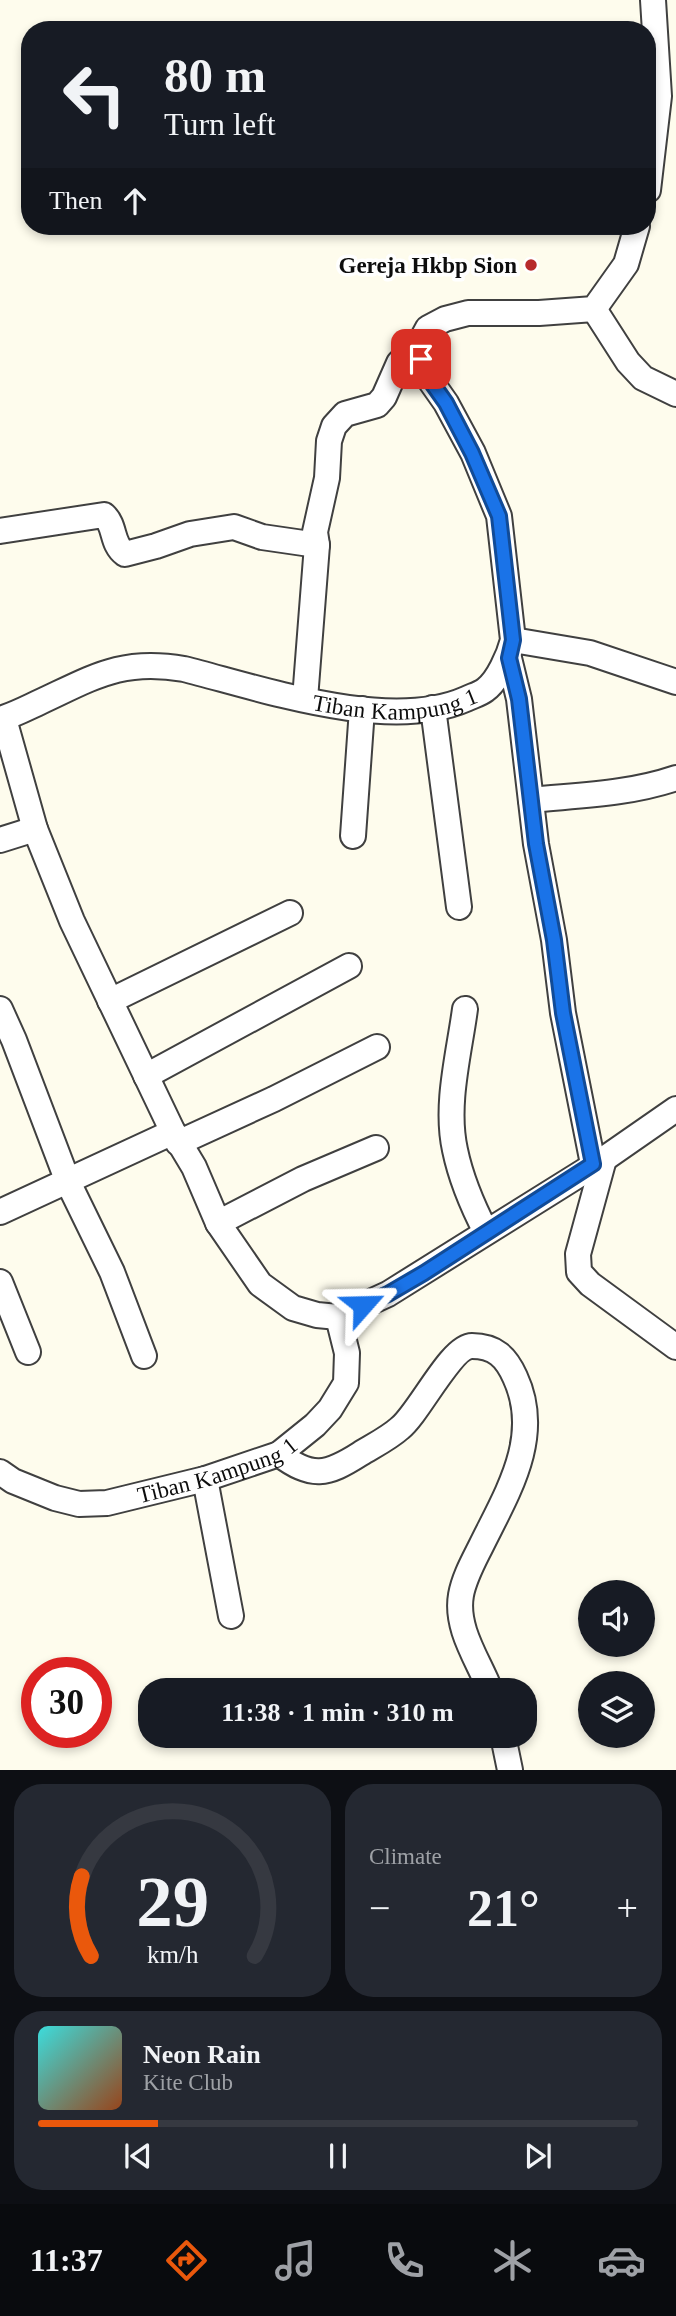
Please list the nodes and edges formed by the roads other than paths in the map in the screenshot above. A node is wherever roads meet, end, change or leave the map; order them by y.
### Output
1 (653, 0) edge
2 (654, 21) edge
3 (656, 48) edge
4 (656, 122) edge
5 (634, 235) edge
6 (594, 309) junction
7 (421, 341) junction
8 (676, 394) edge
9 (0, 531) edge
10 (317, 545) junction
11 (511, 649) junction
12 (676, 682) edge
13 (305, 699) junction
14 (433, 708) junction
15 (362, 709) junction
16 (2, 719) edge
17 (676, 778) edge
18 (531, 800) junction
19 (35, 830) junction
20 (353, 836) dead end
21 (0, 841) edge
22 (459, 907) dead end
23 (290, 913) dead end
24 (349, 966) dead end
25 (110, 1001) junction
26 (0, 1009) edge
27 (465, 1009) dead end
28 (377, 1047) dead end
29 (146, 1076) junction
30 (676, 1109) edge
31 (175, 1138) junction
32 (376, 1148) dead end
33 (598, 1162) junction
34 (68, 1182) junction
35 (0, 1212) edge
36 (218, 1223) junction
37 (486, 1232) junction
38 (0, 1282) edge
39 (338, 1317) junction
40 (676, 1347) edge
41 (28, 1352) dead end
42 (144, 1356) dead end
43 (279, 1454) junction
44 (0, 1472) edge
45 (205, 1479) junction
46 (231, 1616) dead end
47 (484, 1678) edge
48 (505, 1748) edge
49 (510, 1770) edge

1 - 2 street
3 - 4 street
5 - 6 street
6 - 7 street
6 - 8 street
7 - 10 street
7 - 11 street
9 - 10 street
10 - 13 street
11 - 12 street
11 - 14 street, Tiban Kampung 1
11 - 18 street
13 - 15 street, Tiban Kampung 1
13 - 16 street, Tiban Kampung 1
14 - 15 street, Tiban Kampung 1
14 - 22 street
15 - 20 street
16 - 19 street
17 - 18 street
18 - 33 street
19 - 21 street
19 - 25 street
23 - 25 street
24 - 29 street
25 - 29 street
26 - 34 street
27 - 37 street
28 - 31 street
29 - 31 street
30 - 33 street
31 - 34 street
31 - 36 street
32 - 36 street
33 - 37 street
33 - 40 street
34 - 35 street
34 - 42 street
36 - 39 street
37 - 39 street
38 - 41 street
39 - 43 street, Tiban Kampung 1
43 - 45 street, Tiban Kampung 1
43 - 47 street
44 - 45 street, Tiban Kampung 1
45 - 46 street
48 - 49 street

